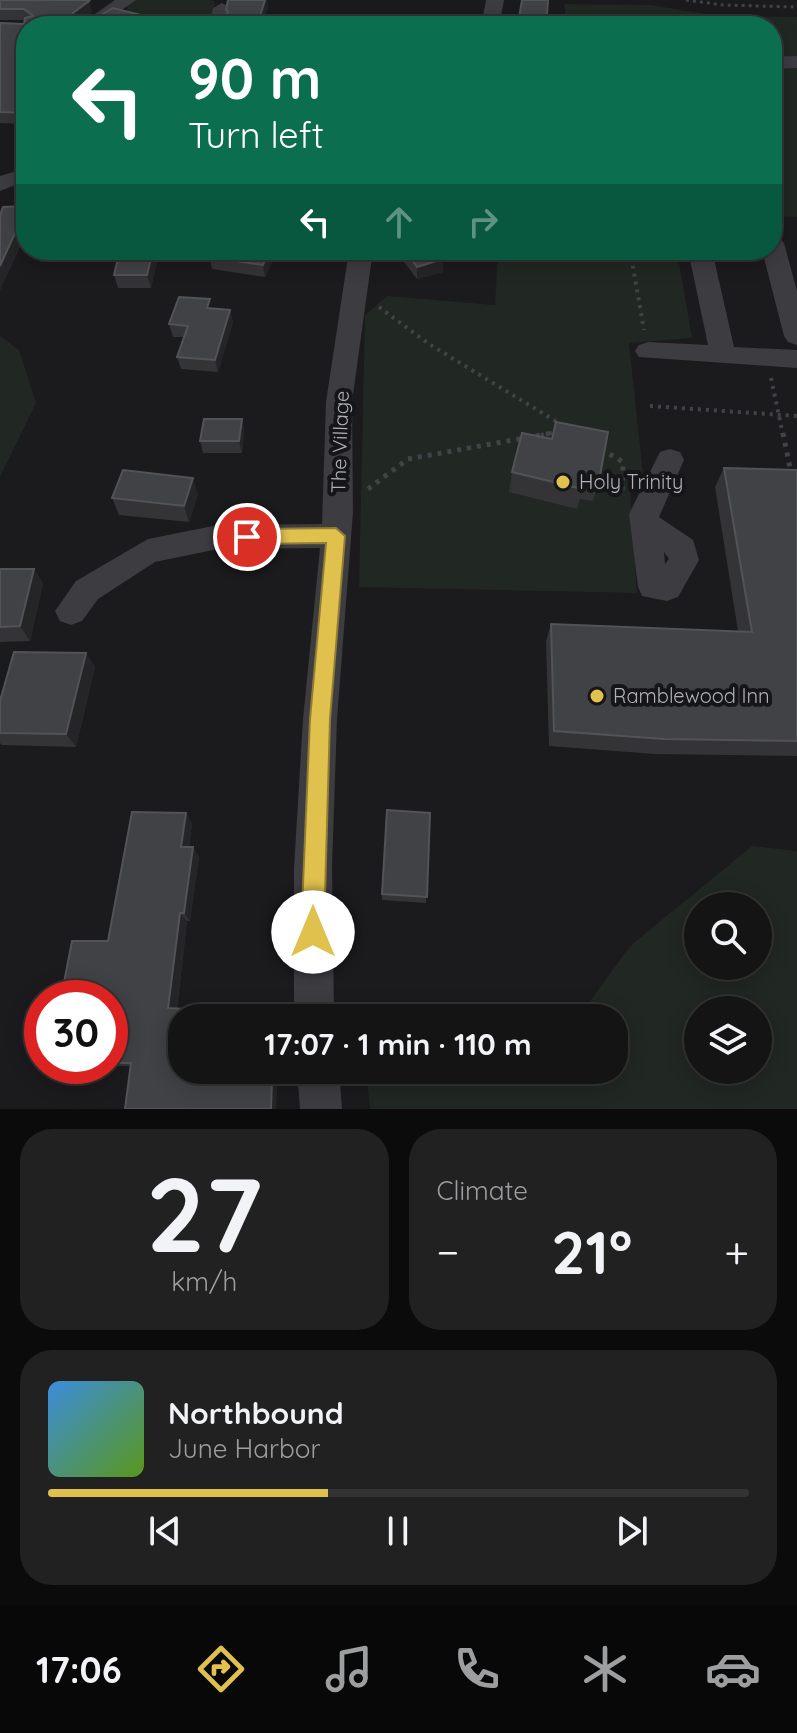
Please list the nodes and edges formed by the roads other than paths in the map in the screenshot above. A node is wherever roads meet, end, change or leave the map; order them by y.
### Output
1 (121, 5) edge
2 (103, 16) edge
3 (360, 260) edge
4 (702, 260) edge
5 (777, 260) edge
6 (797, 336) edge
7 (648, 351) road end
8 (723, 355) junction
9 (797, 359) edge
10 (670, 460) dead end
11 (645, 519) road end
12 (337, 524) junction
13 (71, 611) dead end
14 (314, 1004) edge
15 (319, 1084) edge
16 (321, 1109) edge

1 - 2 street
3 - 12 street, The Village
4 - 8 street
5 - 6 street
7 - 8 street
8 - 9 street
10 - 11 street
12 - 13 street
12 - 14 street, The Village
15 - 16 street

